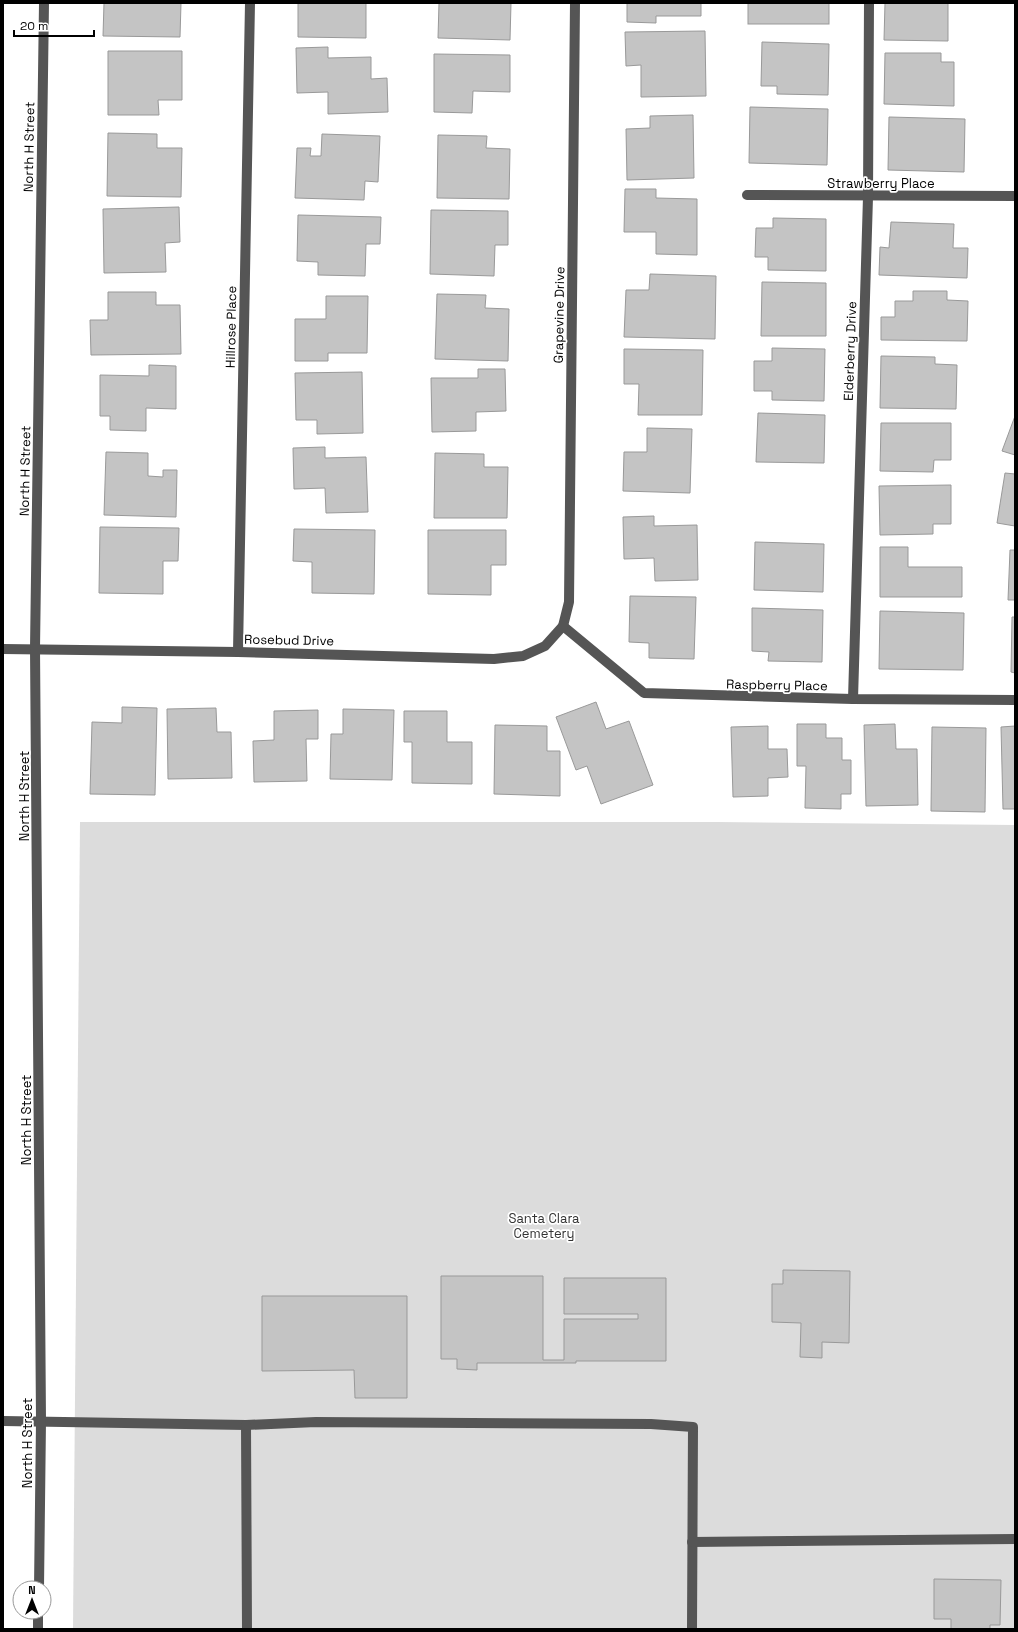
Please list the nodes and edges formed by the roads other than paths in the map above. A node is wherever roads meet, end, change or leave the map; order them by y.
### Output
1 (44, 3) edge
2 (250, 3) edge
3 (575, 3) edge
4 (869, 3) edge
5 (747, 195) dead end
6 (1015, 196) edge
7 (868, 197) junction
8 (563, 626) junction
9 (36, 648) junction
10 (3, 649) edge
11 (238, 652) junction
12 (853, 699) junction
13 (1015, 700) edge
14 (3, 1421) edge
15 (41, 1421) junction
16 (246, 1425) junction
17 (1015, 1539) edge
18 (692, 1542) junction
19 (39, 1580) edge
20 (247, 1629) edge
21 (692, 1629) edge

1 - 9 street, North H Street
2 - 11 street, Hillrose Place
3 - 8 street, Grapevine Drive
4 - 7 street, Elderberry Drive
5 - 7 street, Strawberry Place
6 - 7 street, Strawberry Place
7 - 12 street, Elderberry Drive
8 - 11 street, Rosebud Drive
8 - 12 street, Raspberry Place
9 - 10 street, Rosebud Drive
9 - 11 street, Rosebud Drive
9 - 15 street, North H Street
12 - 13 street, Raspberry Place
14 - 15 street
15 - 16 street
15 - 19 street, North H Street
16 - 18 street
16 - 20 street
17 - 18 street
18 - 21 street

